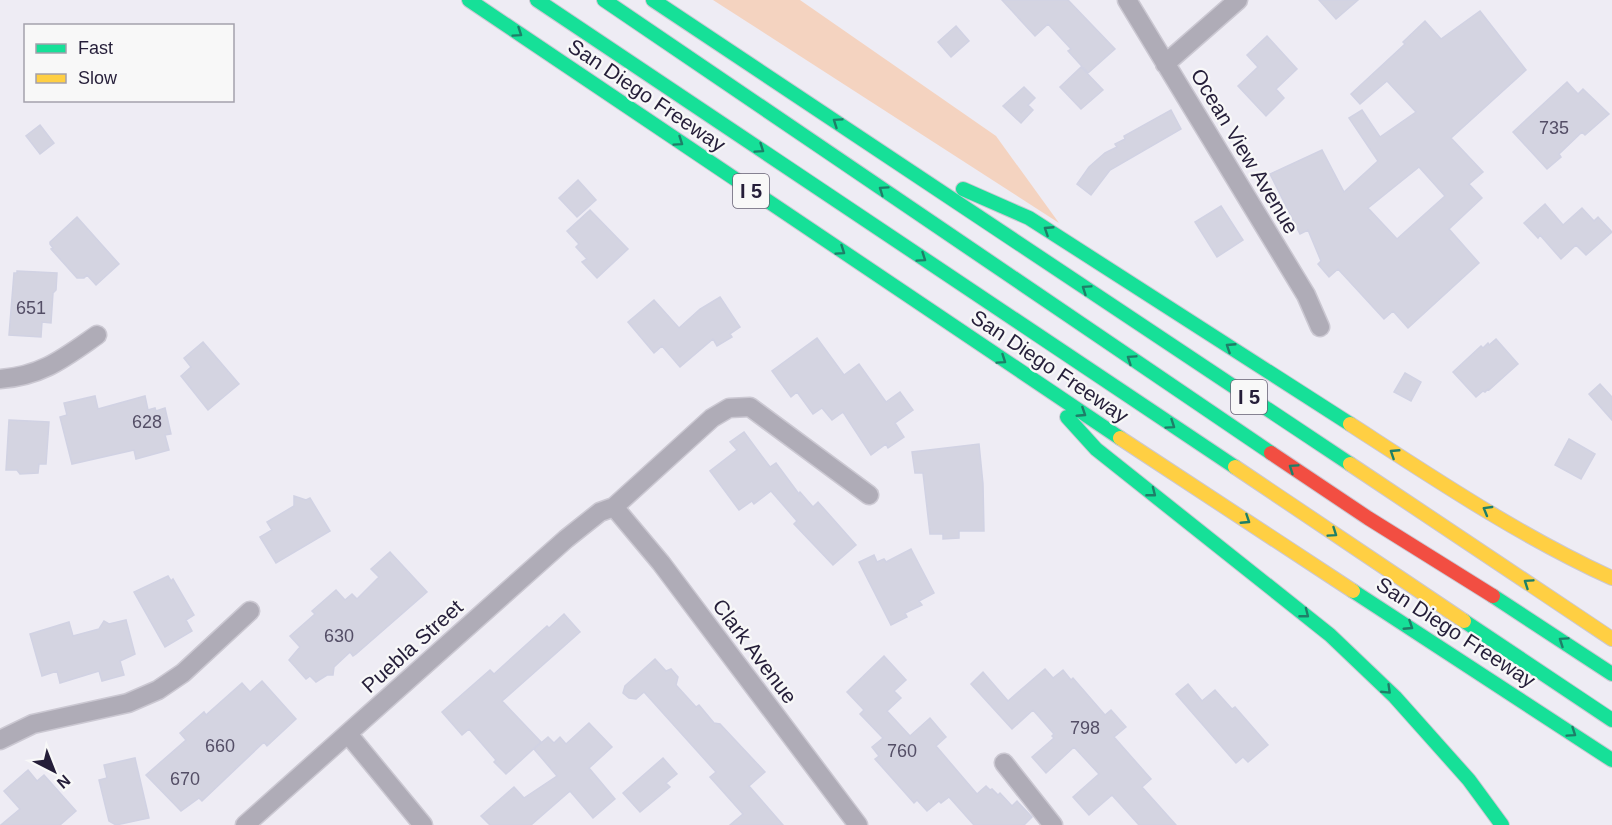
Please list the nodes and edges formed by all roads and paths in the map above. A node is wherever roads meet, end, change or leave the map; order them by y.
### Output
1 (469, 0) edge
2 (537, 0) edge
3 (604, 0) edge
4 (653, 0) edge
5 (1127, 0) edge
6 (1238, 0) edge
7 (1165, 64) junction
8 (885, 155) junction
9 (1320, 327) dead end
10 (98, 335) dead end
11 (0, 379) edge
12 (1033, 381) junction
13 (868, 495) dead end
14 (614, 507) junction
15 (1612, 578) edge
16 (249, 611) dead end
17 (1612, 639) edge
18 (1612, 674) edge
19 (1612, 720) edge
20 (348, 734) junction
21 (0, 740) edge
22 (1612, 760) edge
23 (1004, 763) dead end
24 (245, 825) edge
25 (423, 825) edge
26 (858, 825) edge
27 (1053, 825) edge
28 (1502, 825) edge

1 -> 12 highway, San Diego Freeway / I 5
2 -> 19 highway
18 -> 3 highway
8 -> 4 highway, I 5
5 - 7 street, Ocean View Avenue
6 - 7 street
7 - 9 street, Ocean View Avenue
15 -> 8 highway
17 -> 8 highway, I 5
10 - 11 street
12 -> 22 highway, San Diego Freeway / I 5
12 -> 28 highway
13 - 14 street, Puebla Street
14 - 20 street, Puebla Street
14 - 26 street, Clark Avenue
16 - 21 street
20 - 24 street, Puebla Street
20 - 25 street
23 - 27 street

